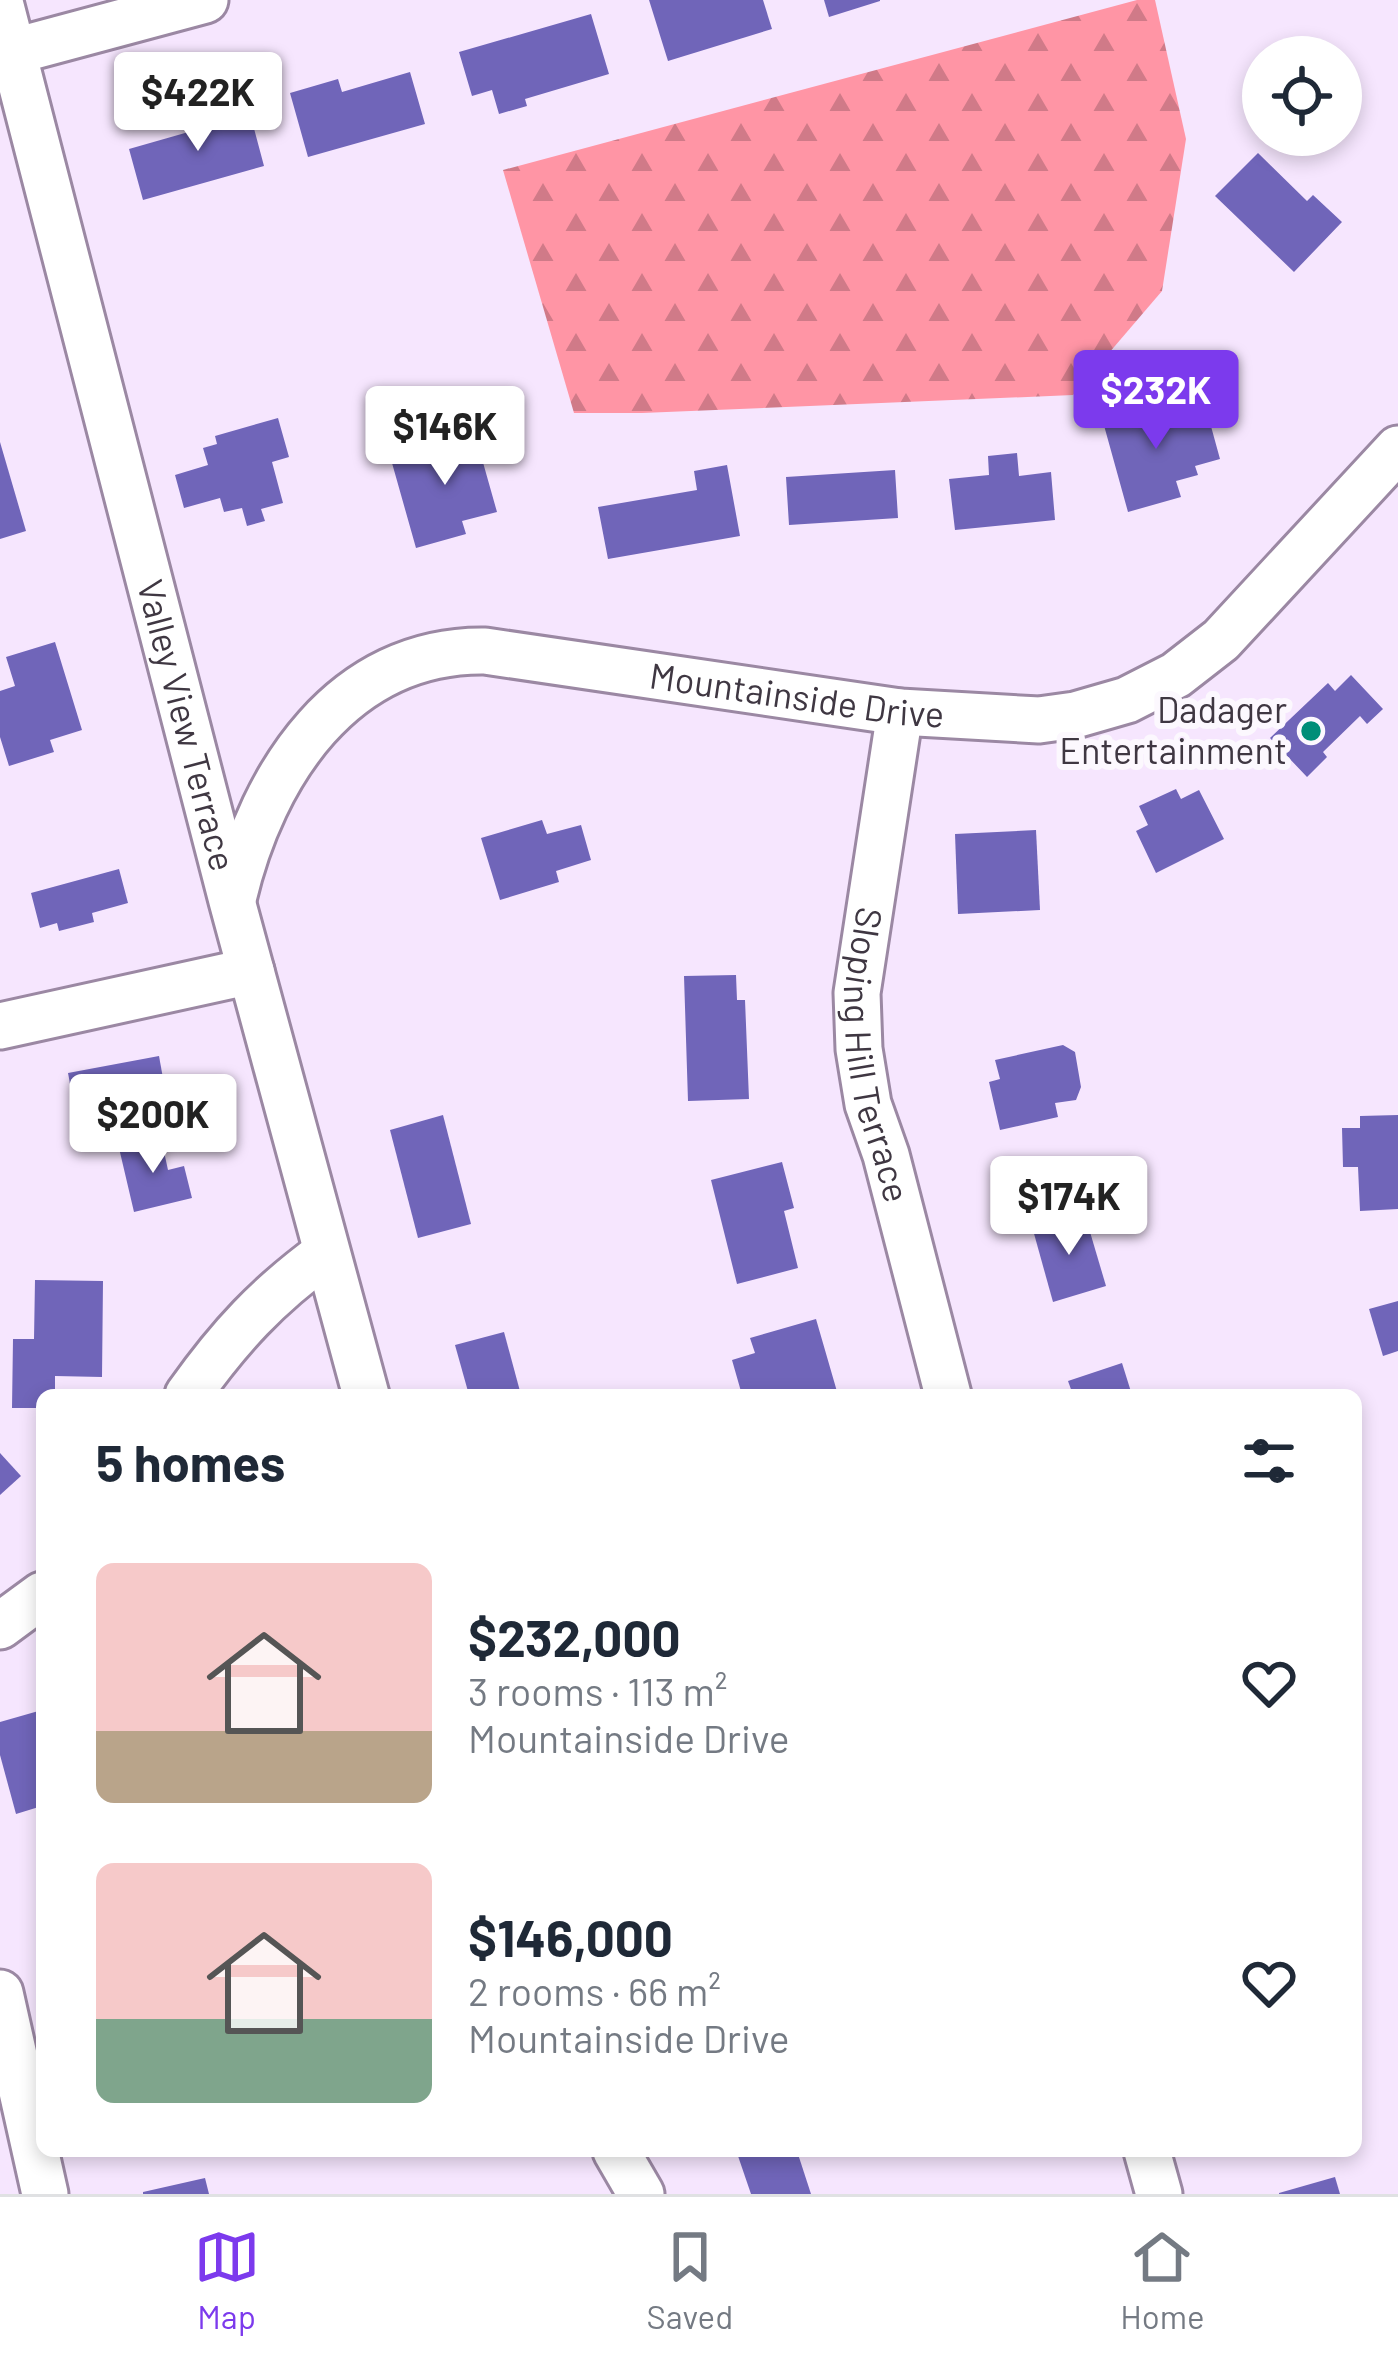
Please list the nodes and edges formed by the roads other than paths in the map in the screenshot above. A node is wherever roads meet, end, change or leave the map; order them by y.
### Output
1 (205, 0) edge
2 (0, 2) edge
3 (7, 53) edge
4 (1398, 449) edge
5 (900, 712) junction
6 (232, 901) junction
7 (251, 971) junction
8 (0, 1026) edge
9 (326, 1252) junction
10 (192, 1389) edge
11 (364, 1389) edge
12 (947, 1389) edge
13 (36, 1599) edge
14 (0, 1626) edge
15 (0, 1993) edge
16 (36, 2154) edge
17 (37, 2157) edge
18 (619, 2157) edge
19 (1149, 2157) edge
20 (45, 2194) edge
21 (641, 2194) edge
22 (1159, 2194) edge

1 - 3 street
2 - 3 street, Valley View Terrace
3 - 6 street, Valley View Terrace
4 - 5 street, Mountainside Drive
5 - 6 street, Mountainside Drive
5 - 12 street, Sloping Hill Terrace
6 - 7 street, Valley View Terrace
7 - 8 street
7 - 9 street, Valley View Terrace
9 - 10 street
9 - 11 street, Valley View Terrace
13 - 14 street
15 - 16 street
17 - 20 street
18 - 21 street
19 - 22 street

